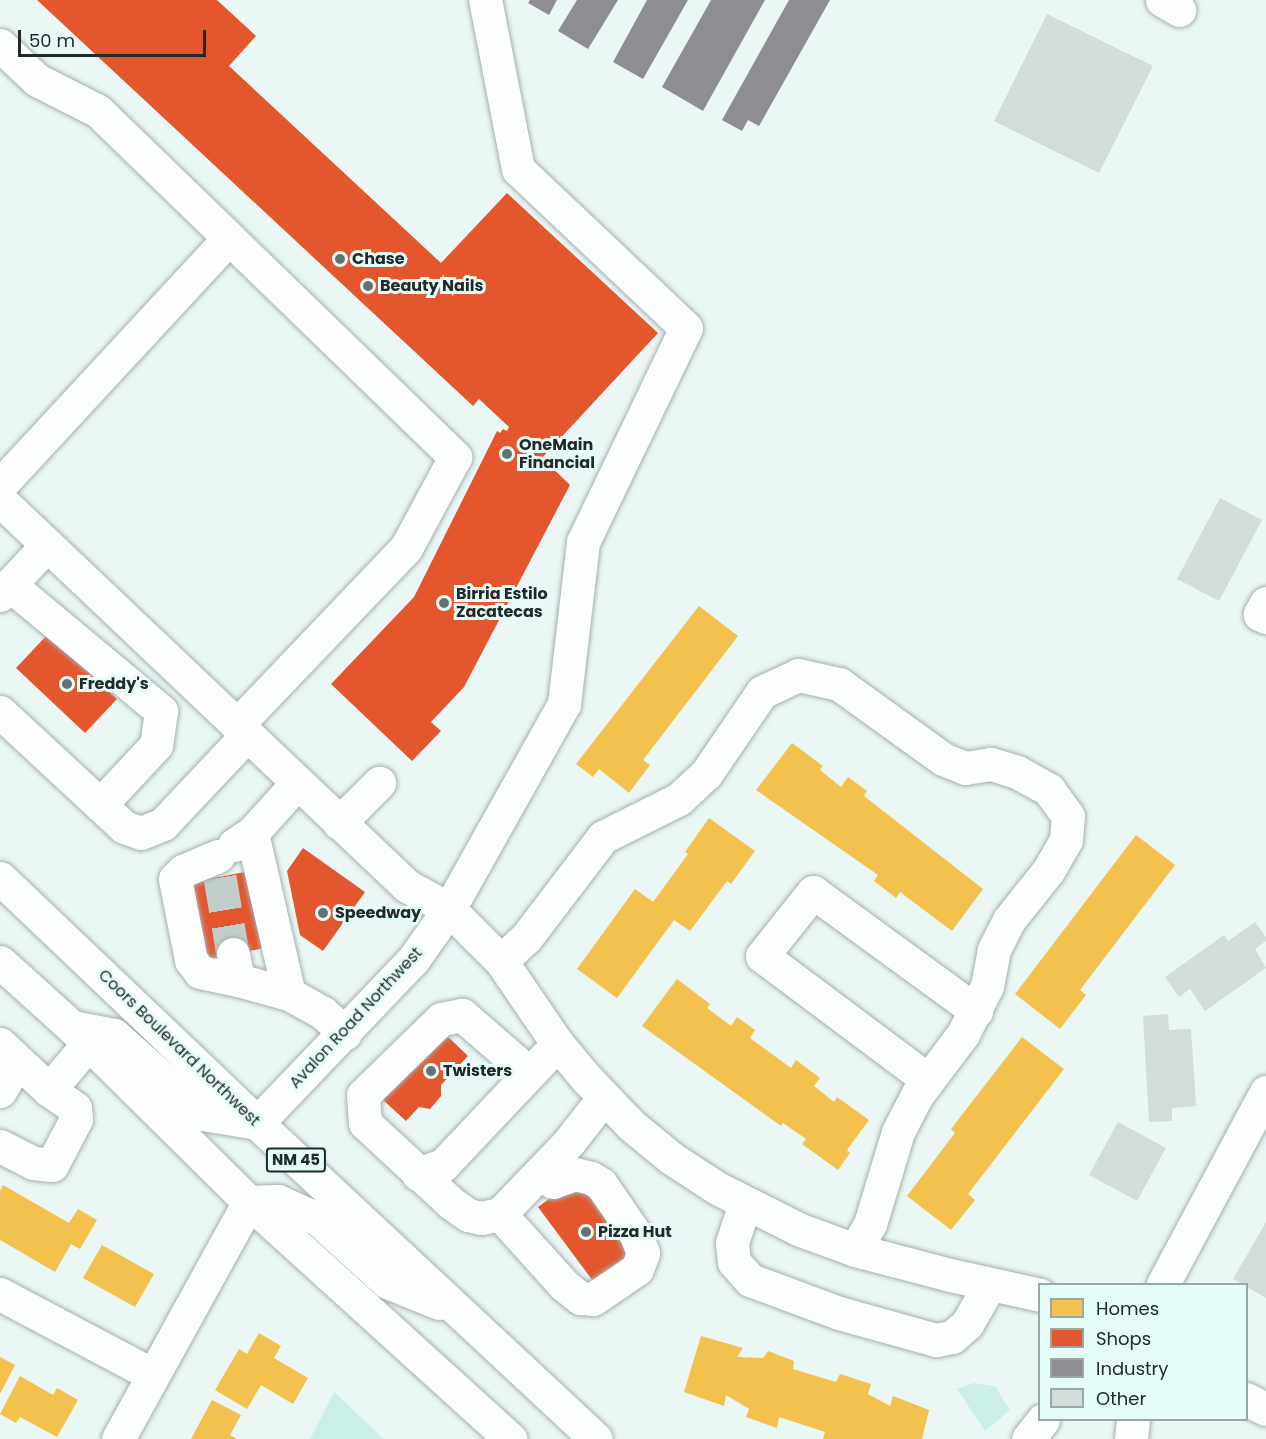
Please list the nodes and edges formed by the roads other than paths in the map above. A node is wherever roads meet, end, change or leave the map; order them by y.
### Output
1 (485, 0) edge
2 (0, 45) edge
3 (230, 238) junction
4 (0, 485) edge
5 (0, 500) edge
6 (47, 545) junction
7 (5, 590) edge
8 (1266, 603) edge
9 (1266, 617) edge
10 (0, 712) edge
11 (242, 730) junction
12 (297, 783) junction
13 (379, 783) dead end
14 (100, 805) junction
15 (339, 823) junction
16 (252, 833) junction
17 (0, 878) edge
18 (449, 909) junction
19 (501, 961) junction
20 (0, 962) edge
21 (289, 994) junction
22 (976, 1011) junction
23 (345, 1033) junction
24 (80, 1036) junction
25 (557, 1043) junction
26 (9, 1052) edge
27 (529, 1073) junction
28 (928, 1080) junction
29 (50, 1090) junction
30 (0, 1091) edge
31 (1266, 1092) edge
32 (604, 1097) junction
33 (257, 1123) junction
34 (0, 1146) edge
35 (418, 1174) junction
36 (538, 1174) junction
37 (249, 1202) junction
38 (745, 1203) junction
39 (500, 1214) junction
40 (855, 1250) junction
41 (1164, 1283) edge
42 (990, 1284) junction
43 (0, 1294) edge
44 (1038, 1295) edge
45 (457, 1311) junction
46 (151, 1374) junction
47 (1248, 1400) edge
48 (1266, 1409) edge
49 (1042, 1421) edge
50 (1133, 1421) edge
51 (118, 1439) edge
52 (510, 1439) edge
53 (596, 1439) edge
54 (1028, 1439) edge
55 (1131, 1439) edge

1 - 18 main road, Avalon Road Northwest
2 - 3 main road
3 - 4 main road
3 - 11 main road
5 - 6 main road
6 - 7 main road
6 - 11 main road
7 - 14 main road
8 - 9 main road
10 - 14 main road
11 - 12 main road
11 - 14 main road
12 - 15 main road
12 - 16 main road
13 - 15 main road
15 - 18 main road
16 - 21 main road
16 - 21 main road
17 - 33 main road, Coors Boulevard Northwest / NM 45
18 - 19 main road
18 - 23 main road, Avalon Road Northwest
19 - 22 main road
19 - 25 main road
20 - 24 main road
21 - 23 main road
22 - 28 main road
22 - 28 main road
23 - 33 main road, Avalon Road Northwest
24 - 29 main road
24 - 33 main road
24 - 37 main road
25 - 27 main road
25 - 32 main road
26 - 29 main road
26 - 30 main road
27 - 35 main road
27 - 35 main road
28 - 40 main road
29 - 34 main road
31 - 41 main road
32 - 36 main road
32 - 38 main road
33 - 45 main road, Coors Boulevard Northwest / NM 45
35 - 39 main road
36 - 39 main road
36 - 39 main road
37 - 45 main road
37 - 46 main road
37 - 52 main road
38 - 40 main road
38 - 42 main road
40 - 42 main road
42 - 44 main road
43 - 46 main road
45 - 53 main road, Coors Boulevard Northwest / NM 45
46 - 51 main road
47 - 48 main road
49 - 54 main road
50 - 55 main road

